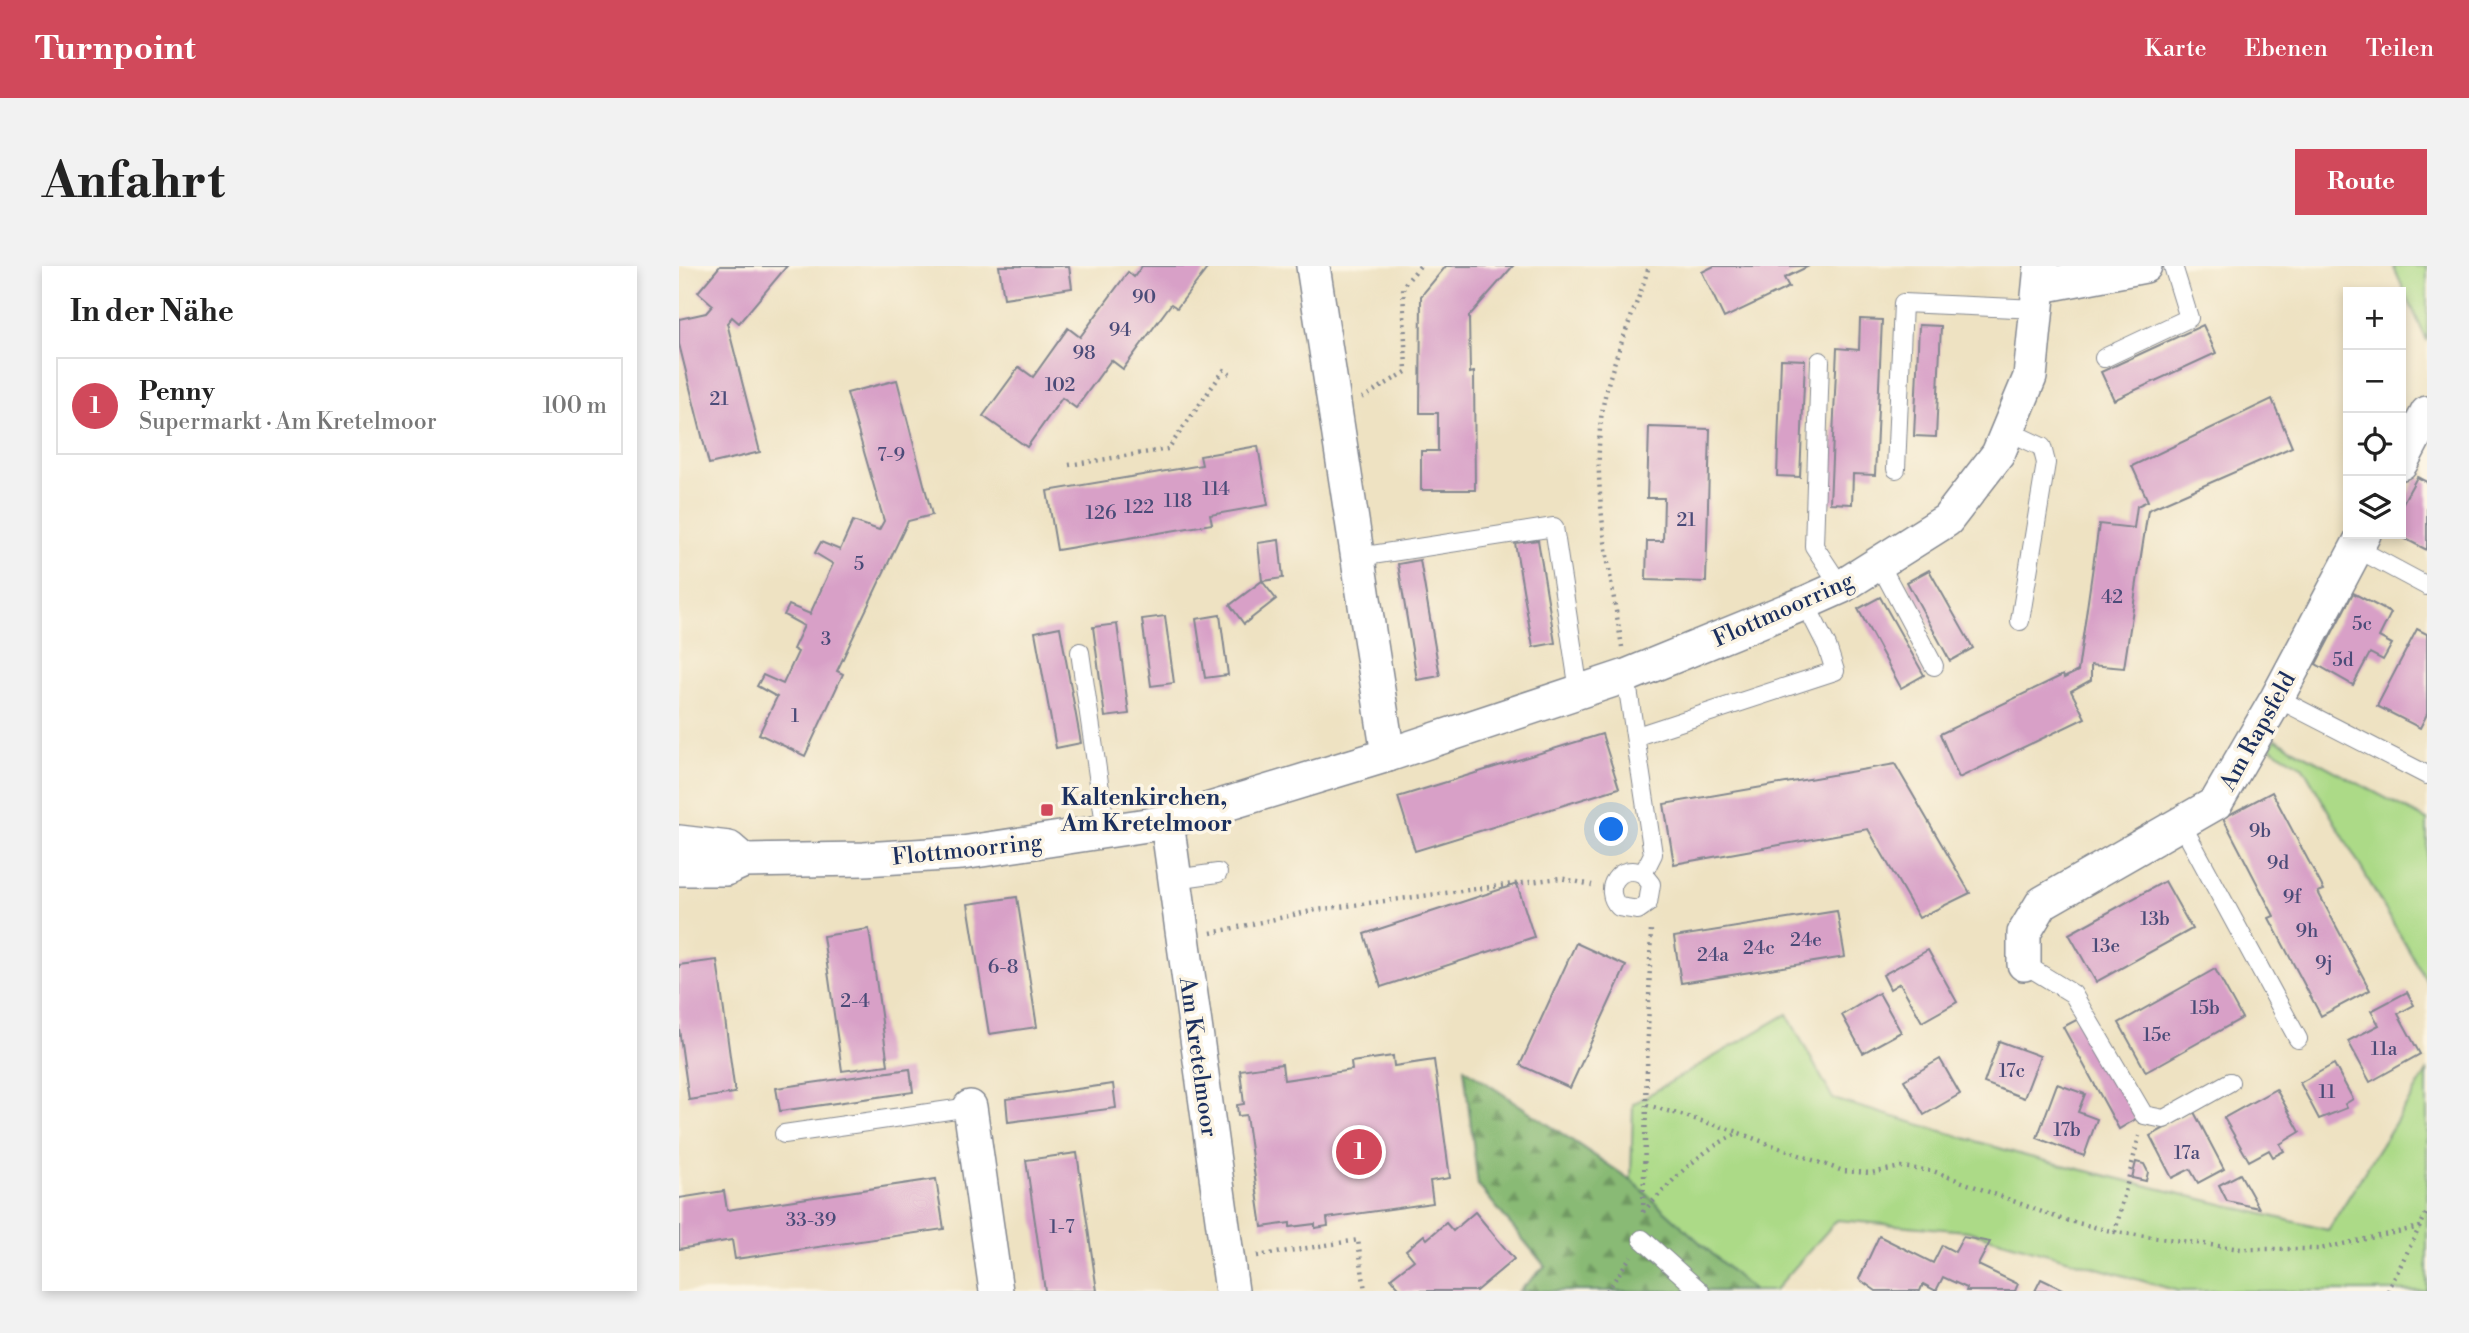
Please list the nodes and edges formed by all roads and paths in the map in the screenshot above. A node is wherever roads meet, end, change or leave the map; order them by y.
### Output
1 (1313, 266) edge
2 (1420, 266) edge
3 (1649, 266) edge
4 (2145, 266) edge
5 (2173, 266) edge
6 (2040, 287) edge
7 (2104, 358) dead end
8 (1820, 361) dead end
9 (1230, 374) dead end
10 (2427, 413) edge
11 (1336, 414) junction
12 (2008, 431) junction
13 (2406, 453) edge
14 (1069, 465) dead end
15 (1896, 468) dead end
16 (2360, 541) edge
17 (1359, 557) junction
18 (1879, 563) junction
19 (2427, 586) edge
20 (1840, 587) junction
21 (1805, 603) junction
22 (2020, 621) dead end
23 (1080, 652) dead end
24 (1934, 666) dead end
25 (1626, 676) junction
26 (1579, 691) junction
27 (2277, 698) junction
28 (1637, 736) junction
29 (1388, 755) junction
30 (2427, 775) edge
31 (1167, 822) junction
32 (2182, 825) junction
33 (1107, 831) junction
34 (679, 842) edge
35 (744, 861) junction
36 (679, 869) edge
37 (1217, 873) dead end
38 (1643, 874) junction
39 (1175, 879) junction
40 (1611, 888) junction
41 (1643, 907) junction
42 (1182, 939) junction
43 (2024, 964) joint
44 (2298, 1039) dead end
45 (2230, 1082) dead end
46 (1647, 1105) junction
47 (970, 1107) joint
48 (2144, 1115) junction
49 (1739, 1133) junction
50 (784, 1134) dead end
51 (1643, 1212) junction
52 (2427, 1212) edge
53 (2420, 1227) junction
54 (2115, 1232) junction
55 (1642, 1239) junction
56 (1230, 1276) edge
57 (996, 1291) edge
58 (1365, 1291) edge
59 (1607, 1291) edge
60 (1700, 1291) edge
61 (2388, 1291) edge

1 - 11 street
2 - 11 path
3 - 25 path
4 - 6 street
5 - 7 lane
6 - 12 street, Flottmoorring
6 - 15 lane
8 - 20 lane
9 - 14 path
10 - 13 street
11 - 17 street
12 - 18 street, Flottmoorring
12 - 22 lane
16 - 19 lane
16 - 27 street, Am Rapsfeld
17 - 26 lane
17 - 29 street
18 - 20 street, Flottmoorring
18 - 24 lane
20 - 21 street, Flottmoorring
21 - 25 street, Flottmoorring
21 - 28 lane
23 - 33 lane
25 - 26 street, Flottmoorring
25 - 28 lane
26 - 29 street, Flottmoorring
27 - 30 lane
27 - 32 street, Am Rapsfeld
28 - 38 lane
29 - 31 street, Flottmoorring
31 - 33 street, Flottmoorring
31 - 39 street, Am Kretelmoor
32 - 43 street, Am Rapsfeld
32 - 44 lane
33 - 35 street, Flottmoorring
34 - 35 street, Flottmoorring
35 - 36 street, Flottmoorring
37 - 39 lane
38 - 40 lane
38 - 41 lane
39 - 42 street, Am Kretelmoor
40 - 41 lane
40 - 42 path
41 - 46 path
42 - 56 street, Am Kretelmoor
43 - 48 lane
45 - 48 lane
46 - 49 path
46 - 51 path
47 - 50 lane
47 - 57 street
48 - 54 path
49 - 51 path
49 - 54 path
51 - 55 path
52 - 53 path
53 - 54 path
53 - 61 path
55 - 59 path
55 - 60 lane
56 - 58 path

